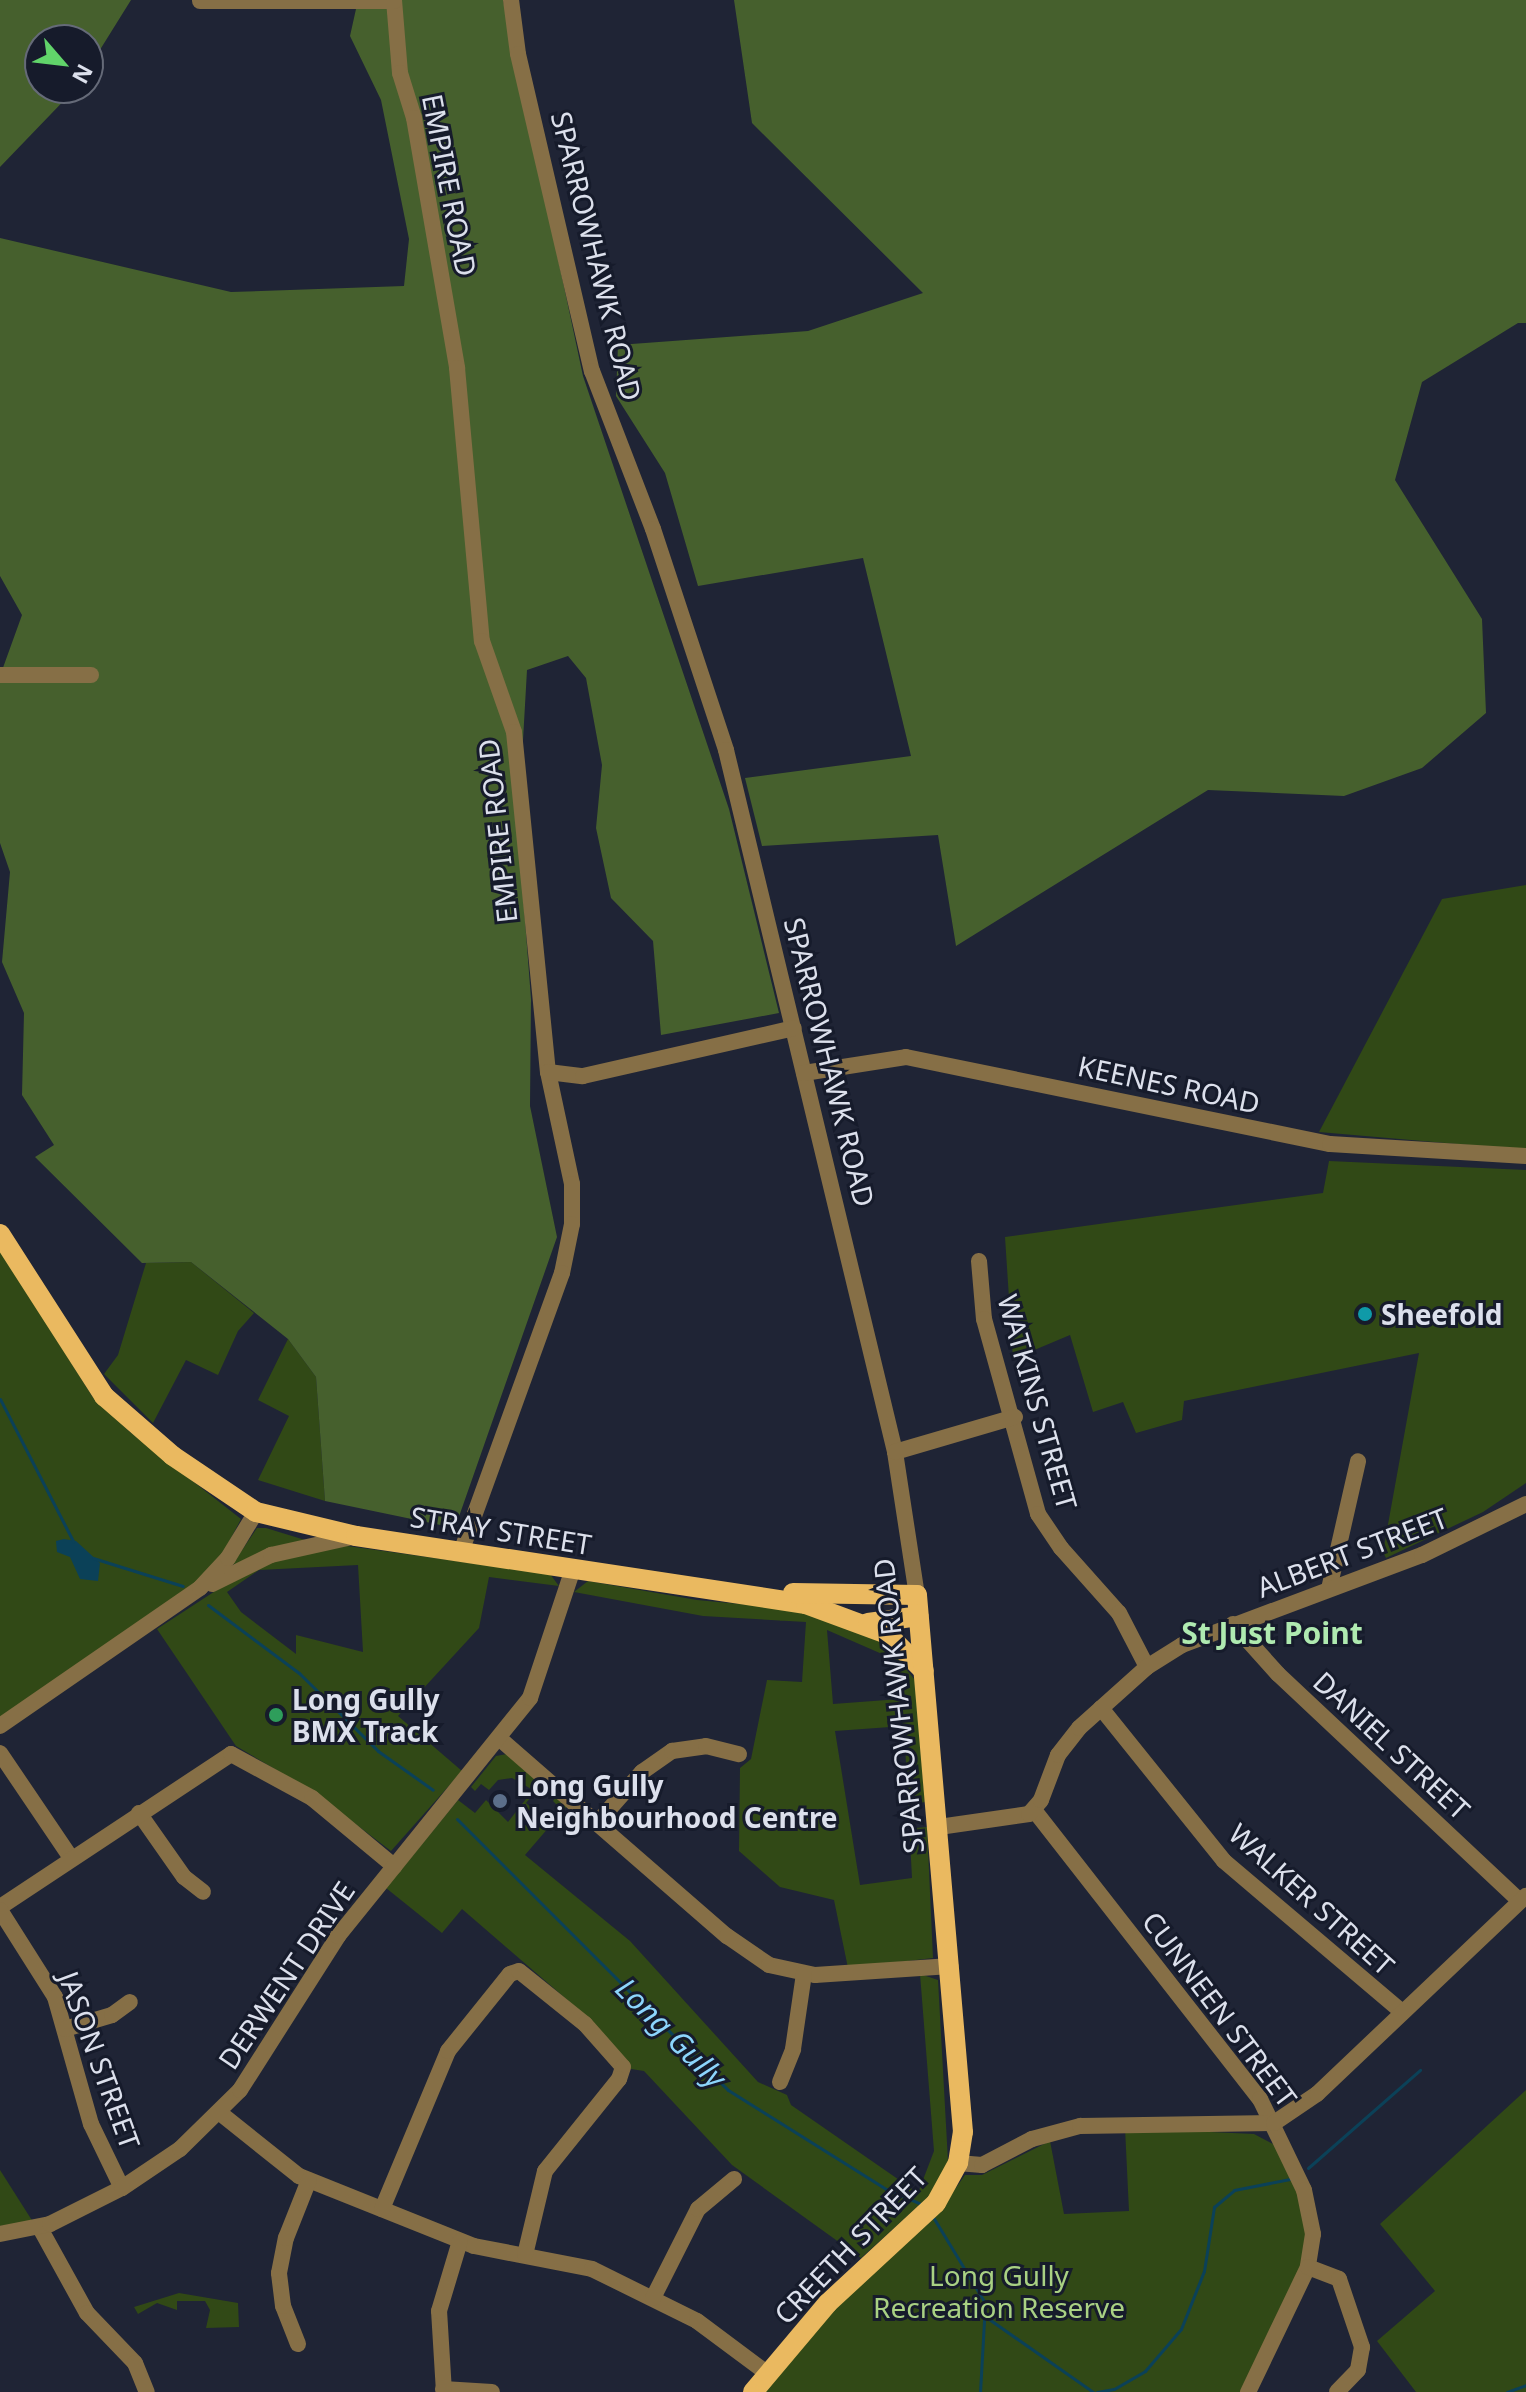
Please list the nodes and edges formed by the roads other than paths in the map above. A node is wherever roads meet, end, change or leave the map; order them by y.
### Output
1 (394, 0) edge
2 (511, 0) edge
3 (200, 1) edge
4 (0, 675) edge
5 (91, 675) dead end
6 (794, 1028) junction
7 (548, 1072) junction
8 (804, 1073) junction
9 (1526, 1156) edge
10 (0, 1234) edge
11 (979, 1261) dead end
12 (1015, 1417) junction
13 (895, 1452) junction
14 (1358, 1461) dead end
15 (1526, 1504) edge
16 (256, 1512) junction
17 (356, 1536) junction
18 (462, 1550) junction
19 (573, 1569) junction
20 (1329, 1589) junction
21 (739, 1593) junction
22 (193, 1594) junction
23 (917, 1595) junction
24 (919, 1616) junction
25 (867, 1623) junction
26 (1233, 1624) junction
27 (1147, 1667) junction
28 (924, 1671) junction
29 (1101, 1708) junction
30 (0, 1726) edge
31 (500, 1739) junction
32 (0, 1753) edge
33 (739, 1754) dead end
34 (1034, 1810) junction
35 (139, 1813) junction
36 (597, 1823) junction
37 (939, 1827) junction
38 (71, 1858) junction
39 (394, 1866) junction
40 (203, 1892) dead end
41 (1523, 1898) edge
42 (0, 1908) edge
43 (951, 1966) junction
44 (804, 1974) junction
45 (130, 2002) dead end
46 (1402, 2012) junction
47 (65, 2029) junction
48 (780, 2082) dead end
49 (220, 2113) junction
50 (1274, 2123) junction
51 (958, 2163) junction
52 (734, 2179) dead end
53 (309, 2180) junction
54 (122, 2188) junction
55 (382, 2209) junction
56 (40, 2228) junction
57 (0, 2234) edge
58 (460, 2241) junction
59 (525, 2255) junction
60 (1308, 2267) junction
61 (653, 2298) junction
62 (298, 2344) dead end
63 (768, 2374) junction
64 (444, 2390) edge
65 (147, 2392) edge
66 (492, 2392) edge
67 (753, 2392) edge
68 (1248, 2392) edge
69 (1337, 2392) edge

1 - 3 street
1 - 7 street, EMPIRE ROAD
2 - 6 street, SPARROWHAWK ROAD
4 - 5 street
6 - 7 street
6 - 8 street, SPARROWHAWK ROAD
7 - 18 street, EMPIRE ROAD
8 - 9 street, KEENES ROAD
8 - 13 street, SPARROWHAWK ROAD
10 - 16 main road
11 - 12 street, WATKINS STREET
12 - 13 street
12 - 27 street, WATKINS STREET
13 - 23 street, SPARROWHAWK ROAD
14 - 20 street
15 - 20 street, ALBERT STREET
16 - 17 main road, STRAY STREET
16 - 22 street
17 - 18 main road, STRAY STREET
17 - 22 street
18 - 19 main road, STRAY STREET
19 - 21 main road, STRAY STREET
19 - 31 street, DERWENT DRIVE
20 - 26 street, ALBERT STREET
21 - 23 main road, STRAY STREET
21 - 25 main road, STRAY STREET
22 - 30 street
23 - 24 main road, SPARROWHAWK ROAD
24 - 25 main road
24 - 28 main road, SPARROWHAWK ROAD
25 - 28 main road, STRAY STREET
26 - 27 street, ALBERT STREET
26 - 41 street, DANIEL STREET
27 - 29 street, ALBERT STREET
28 - 37 main road, SPARROWHAWK ROAD
29 - 34 street, ALBERT STREET
29 - 46 street, WALKER STREET
31 - 36 street
31 - 39 street, DERWENT DRIVE
32 - 38 street
33 - 36 street
34 - 37 street
34 - 50 street, CUNNEEN STREET
35 - 38 street
35 - 39 street
35 - 40 street
36 - 44 street
37 - 43 main road, SPARROWHAWK ROAD
38 - 42 street
39 - 49 street, DERWENT DRIVE
41 - 46 street
42 - 47 street, JASON STREET
43 - 44 street
43 - 51 main road, SPARROWHAWK ROAD
44 - 48 street
45 - 47 street
46 - 50 street
47 - 54 street, JASON STREET
49 - 53 street
49 - 54 street, DERWENT DRIVE
50 - 51 street, CREETH STREET
50 - 60 street, CUNNEEN STREET
51 - 63 main road, CREETH STREET
52 - 61 street
53 - 55 street
53 - 62 street
54 - 56 street, DERWENT DRIVE
55 - 58 street
55 - 59 street
56 - 57 street, DERWENT DRIVE
56 - 65 street
58 - 59 street
58 - 64 street
59 - 61 street
60 - 68 street, CUNNEEN STREET
60 - 69 street
61 - 63 street
63 - 67 main road, CREETH STREET
64 - 66 street

